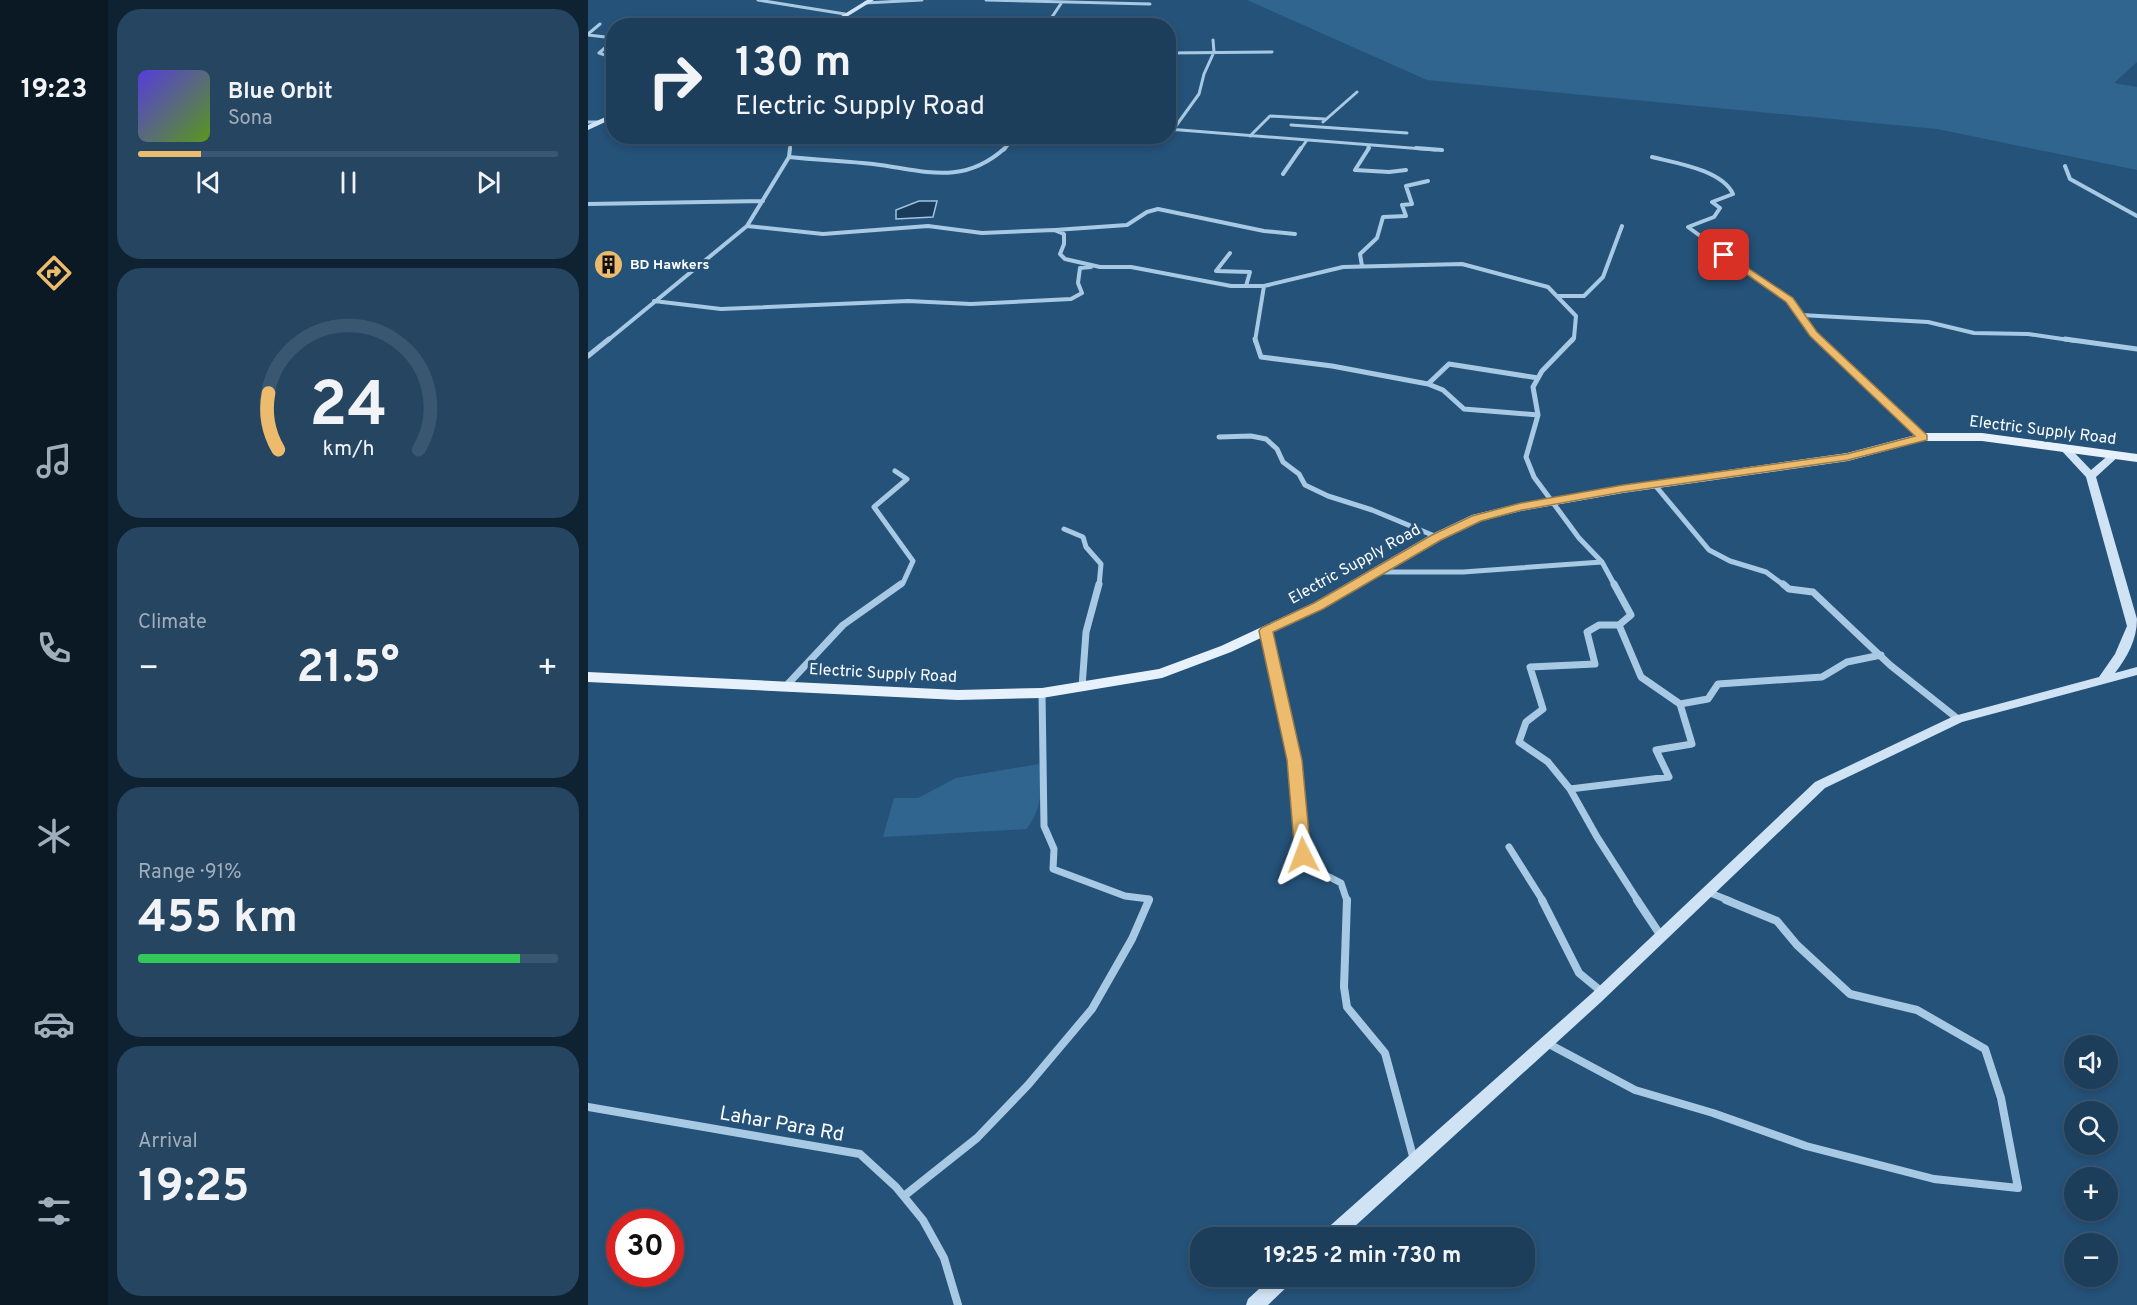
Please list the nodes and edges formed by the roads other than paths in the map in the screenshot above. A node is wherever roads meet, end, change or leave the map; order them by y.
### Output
1 (758, 0) edge
2 (922, 0) edge
3 (986, 0) edge
4 (868, 2) edge
5 (1062, 2) junction
6 (1150, 4) dead end
7 (845, 14) junction
8 (839, 18) edge
9 (1051, 18) edge
10 (600, 24) dead end
11 (588, 34) edge
12 (606, 37) edge
13 (1214, 40) dead end
14 (606, 46) edge
15 (1214, 52) junction
16 (1272, 52) dead end
17 (1176, 53) edge
18 (606, 56) edge
19 (1357, 92) dead end
20 (606, 118) edge
21 (1325, 119) junction
22 (588, 122) edge
23 (598, 122) junction
24 (1176, 124) edge
25 (1291, 125) dead end
26 (1318, 127) junction
27 (588, 128) edge
28 (1176, 130) edge
29 (1407, 133) dead end
30 (1250, 136) junction
31 (1307, 140) junction
32 (790, 144) edge
33 (1010, 144) edge
34 (1368, 145) junction
35 (1442, 150) dead end
36 (789, 157) junction
37 (1652, 157) dead end
38 (2065, 166) dead end
39 (1406, 170) dead end
40 (1283, 174) dead end
41 (1428, 181) dead end
42 (763, 201) junction
43 (588, 204) edge
44 (2137, 216) edge
45 (747, 226) junction
46 (1622, 226) dead end
47 (1054, 230) junction
48 (1295, 234) dead end
49 (1230, 253) dead end
50 (1362, 266) junction
51 (1100, 267) junction
52 (1246, 286) junction
53 (1264, 286) junction
54 (1558, 296) junction
55 (654, 301) junction
56 (1801, 315) junction
57 (2137, 349) edge
58 (588, 356) edge
59 (1538, 378) junction
60 (1428, 384) junction
61 (1538, 415) junction
62 (1219, 437) dead end
63 (1923, 437) junction
64 (2065, 449) junction
65 (2115, 455) junction
66 (2137, 458) edge
67 (895, 471) dead end
68 (2091, 476) junction
69 (1654, 484) junction
70 (1551, 501) junction
71 (1064, 529) dead end
72 (1437, 537) junction
73 (1602, 562) junction
74 (1376, 572) junction
75 (1619, 624) junction
76 (2135, 627) edge
77 (1266, 631) junction
78 (1881, 655) junction
79 (2137, 672) edge
80 (588, 677) edge
81 (2104, 679) junction
82 (787, 685) junction
83 (1082, 687) junction
84 (1042, 693) junction
85 (1680, 704) junction
86 (1958, 719) junction
87 (1570, 789) junction
88 (1509, 847) dead end
89 (1708, 892) junction
90 (1661, 936) junction
91 (1603, 992) junction
92 (1546, 1042) junction
93 (588, 1107) edge
94 (1414, 1161) junction
95 (904, 1196) junction
96 (1341, 1227) edge
97 (1274, 1287) edge
98 (958, 1305) edge
99 (1255, 1305) edge

1 - 7 street
2 - 4 street
3 - 5 street
4 - 7 main road
5 - 6 street
5 - 9 street
7 - 8 main road
10 - 11 street
11 - 12 street
13 - 15 street
14 - 18 street
15 - 16 street
15 - 17 street
15 - 24 street
19 - 21 street
20 - 23 main road
21 - 26 street
21 - 30 street
22 - 23 street
23 - 27 main road
25 - 26 street
26 - 29 street
28 - 30 street
30 - 31 street
31 - 34 street
31 - 40 street
32 - 36 street
33 - 36 street
34 - 35 street
34 - 39 street
36 - 42 street
37 - 56 street
38 - 44 street
41 - 50 street
42 - 43 street
42 - 45 street
45 - 47 street
45 - 55 street
46 - 54 street
47 - 48 street
47 - 51 street
49 - 52 street
50 - 53 street
50 - 54 street
51 - 52 street
51 - 55 street
52 - 53 street
53 - 60 street
54 - 59 street
55 - 58 street
56 - 57 street
56 - 63 street
59 - 60 street
59 - 61 street
60 - 61 street
61 - 70 street
62 - 72 street
63 - 64 main road, Electric Supply Road
63 - 69 main road, Electric Supply Road
64 - 65 main road, Electric Supply Road
64 - 68 main road
65 - 66 main road, Electric Supply Road
65 - 68 main road
67 - 82 street
68 - 76 main road
69 - 70 main road, Electric Supply Road
69 - 78 street
70 - 72 main road, Electric Supply Road
70 - 73 street
71 - 83 street
72 - 74 main road, Electric Supply Road
73 - 74 street
73 - 75 street
74 - 77 main road, Electric Supply Road
75 - 85 street
75 - 87 street
76 - 81 main road
77 - 83 main road, Electric Supply Road
77 - 94 street
78 - 85 street
78 - 86 street
79 - 81 main road
80 - 82 main road, Electric Supply Road
81 - 86 main road
82 - 84 main road, Electric Supply Road
83 - 84 main road, Electric Supply Road
84 - 95 street
85 - 87 street
86 - 89 main road
87 - 90 street
88 - 91 street
89 - 90 main road
89 - 92 street
90 - 91 main road
91 - 92 main road
92 - 94 main road
93 - 95 street, Lahar Para Rd
94 - 96 main road
95 - 98 street, Lahar Para Rd
97 - 99 main road

